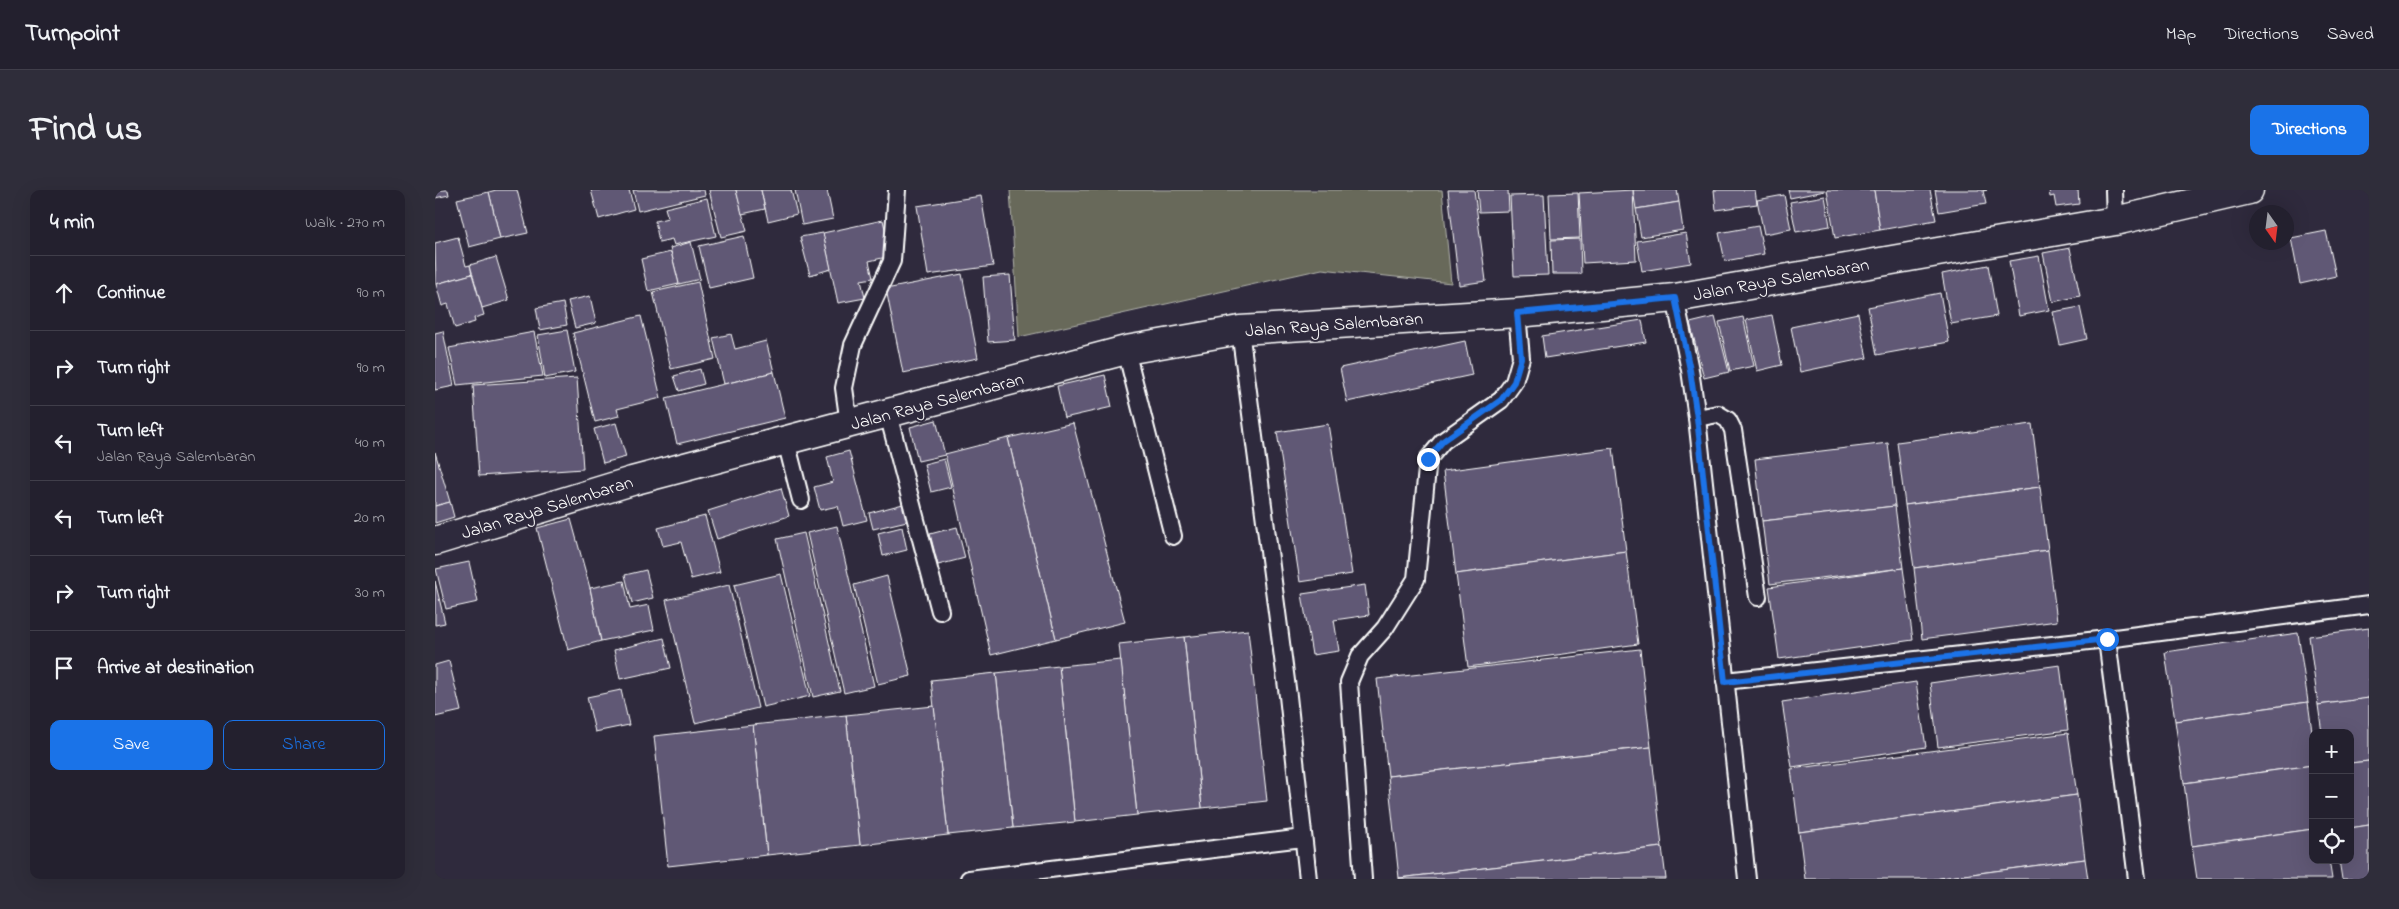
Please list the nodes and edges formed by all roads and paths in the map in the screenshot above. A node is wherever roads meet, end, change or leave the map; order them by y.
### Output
1 (897, 190) edge
2 (2115, 190) edge
3 (2249, 190) edge
4 (2115, 221) junction
5 (1675, 298) junction
6 (1517, 313) junction
7 (1240, 330) junction
8 (1126, 350) junction
9 (888, 414) junction
10 (1697, 418) junction
11 (849, 424) junction
12 (786, 441) junction
13 (801, 500) dead end
14 (1173, 536) dead end
15 (435, 541) edge
16 (1758, 597) dead end
17 (2369, 605) edge
18 (940, 611) dead end
19 (2107, 639) junction
20 (1725, 682) junction
21 (1303, 838) junction
22 (969, 879) edge
23 (1308, 879) edge
24 (1363, 879) edge
25 (1747, 879) edge
26 (2137, 879) edge

1 - 11 lane
2 - 4 lane
3 - 4 main road, Jalan Raya Salembaran
4 - 5 main road, Jalan Raya Salembaran
5 - 6 main road, Jalan Raya Salembaran
5 - 10 lane
6 - 7 main road, Jalan Raya Salembaran
6 - 24 lane
7 - 8 main road, Jalan Raya Salembaran
7 - 21 lane
8 - 9 main road, Jalan Raya Salembaran
8 - 14 lane
9 - 11 main road, Jalan Raya Salembaran
9 - 18 lane
10 - 16 lane
10 - 20 lane
11 - 12 main road, Jalan Raya Salembaran
12 - 13 lane
12 - 15 main road, Jalan Raya Salembaran
17 - 19 lane
19 - 20 lane
19 - 26 lane
20 - 25 lane
21 - 22 lane
21 - 23 lane

